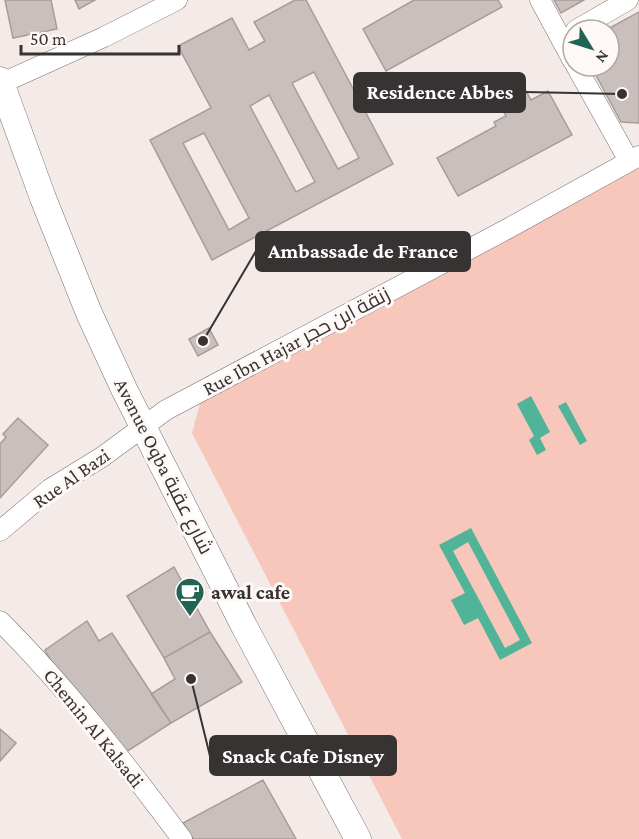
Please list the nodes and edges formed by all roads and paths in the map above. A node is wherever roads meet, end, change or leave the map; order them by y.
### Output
1 (177, 0) edge
2 (540, 0) edge
3 (628, 0) edge
4 (597, 18) edge
5 (561, 24) edge
6 (584, 78) edge
7 (0, 82) edge
8 (634, 158) edge
9 (143, 426) junction
10 (0, 531) edge
11 (0, 621) edge
12 (182, 839) edge
13 (358, 839) edge

1 - 7 street
2 - 5 street
3 - 4 street
6 - 8 street
7 - 9 street, Avenue Oqba شارع عقبة
8 - 9 street, Rue Ibn Hajar زنقة ابن حجر
9 - 10 street, Rue Al Bazi
9 - 13 street, Avenue Oqba شارع عقبة
11 - 12 street, Chemin Al Kalsadi

